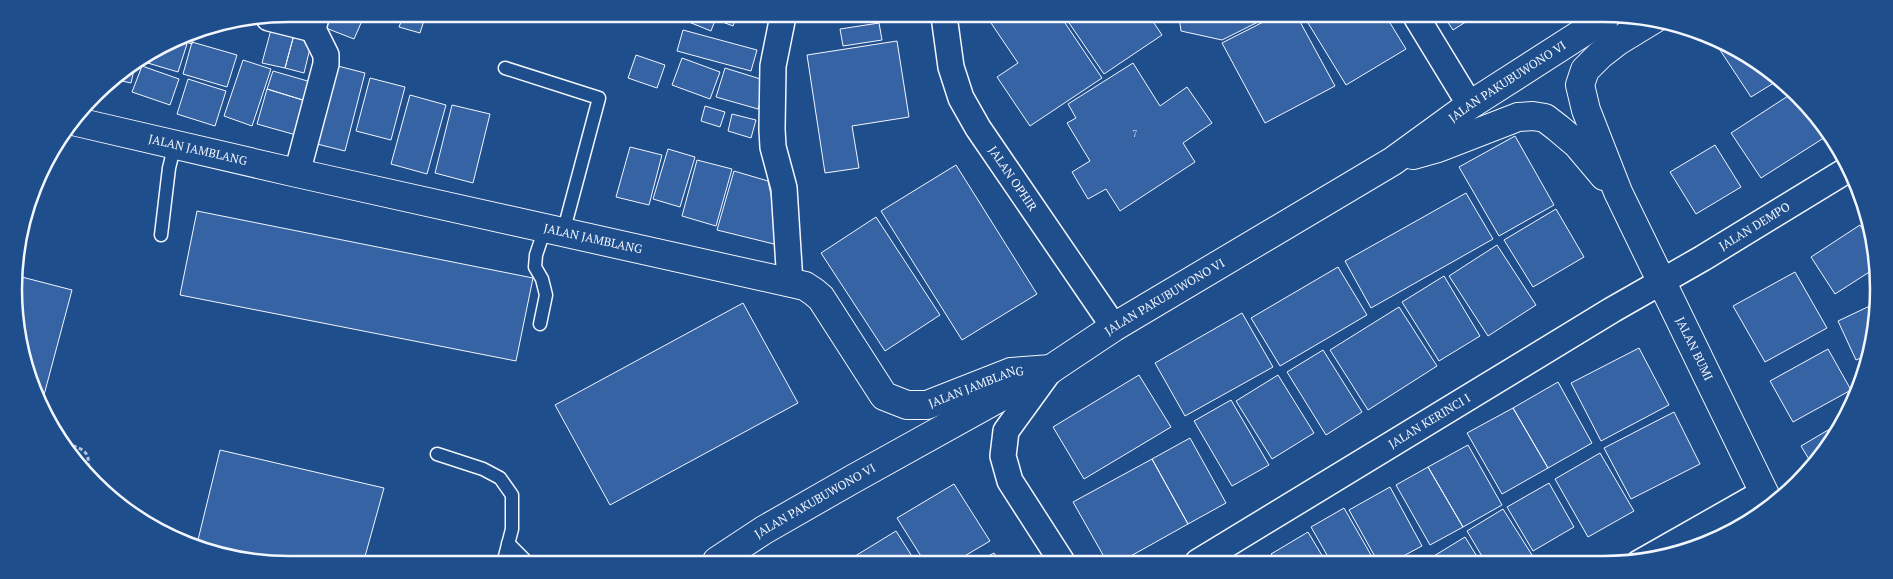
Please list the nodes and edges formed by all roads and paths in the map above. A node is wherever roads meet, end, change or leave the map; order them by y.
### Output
1 (315, 22) edge
2 (782, 22) edge
3 (945, 22) edge
4 (1419, 22) edge
5 (1599, 22) edge
6 (1643, 26) edge
7 (505, 68) dead end
8 (1470, 105) junction
9 (81, 123) edge
10 (176, 144) junction
11 (1393, 161) junction
12 (1844, 172) edge
13 (297, 173) junction
14 (1618, 192) junction
15 (554, 230) junction
16 (161, 235) dead end
17 (1662, 281) junction
18 (790, 282) junction
19 (540, 324) dead end
20 (1114, 327) junction
21 (1051, 369) junction
22 (73, 446) edge
23 (437, 454) dead end
24 (89, 466) edge
25 (1767, 499) edge
26 (508, 543) junction
27 (1669, 548) edge
28 (505, 556) edge
29 (522, 556) edge
30 (725, 556) edge
31 (1058, 556) edge
32 (1208, 556) edge

1 - 13 street
2 - 18 street
3 - 20 street, JALAN OPHIR
4 - 8 street
5 - 8 main road, JALAN PAKUBUWONO VI
6 - 14 main road
7 - 15 lane
8 - 11 main road, JALAN PAKUBUWONO VI
9 - 10 main road, JALAN JAMBLANG
10 - 13 main road, JALAN JAMBLANG
10 - 16 lane
11 - 14 main road
11 - 20 main road, JALAN PAKUBUWONO VI
12 - 17 street, JALAN DEMPO
13 - 15 main road, JALAN JAMBLANG
14 - 17 main road, JALAN BUMI
15 - 18 main road, JALAN JAMBLANG
15 - 19 lane
17 - 25 main road, JALAN BUMI
17 - 32 street, JALAN KERINCI I
18 - 21 main road, JALAN JAMBLANG
20 - 21 main road, JALAN PAKUBUWONO VI
21 - 30 main road, JALAN PAKUBUWONO VI
21 - 31 street
22 - 24 path
23 - 26 lane
25 - 27 street
26 - 28 lane
26 - 29 lane

